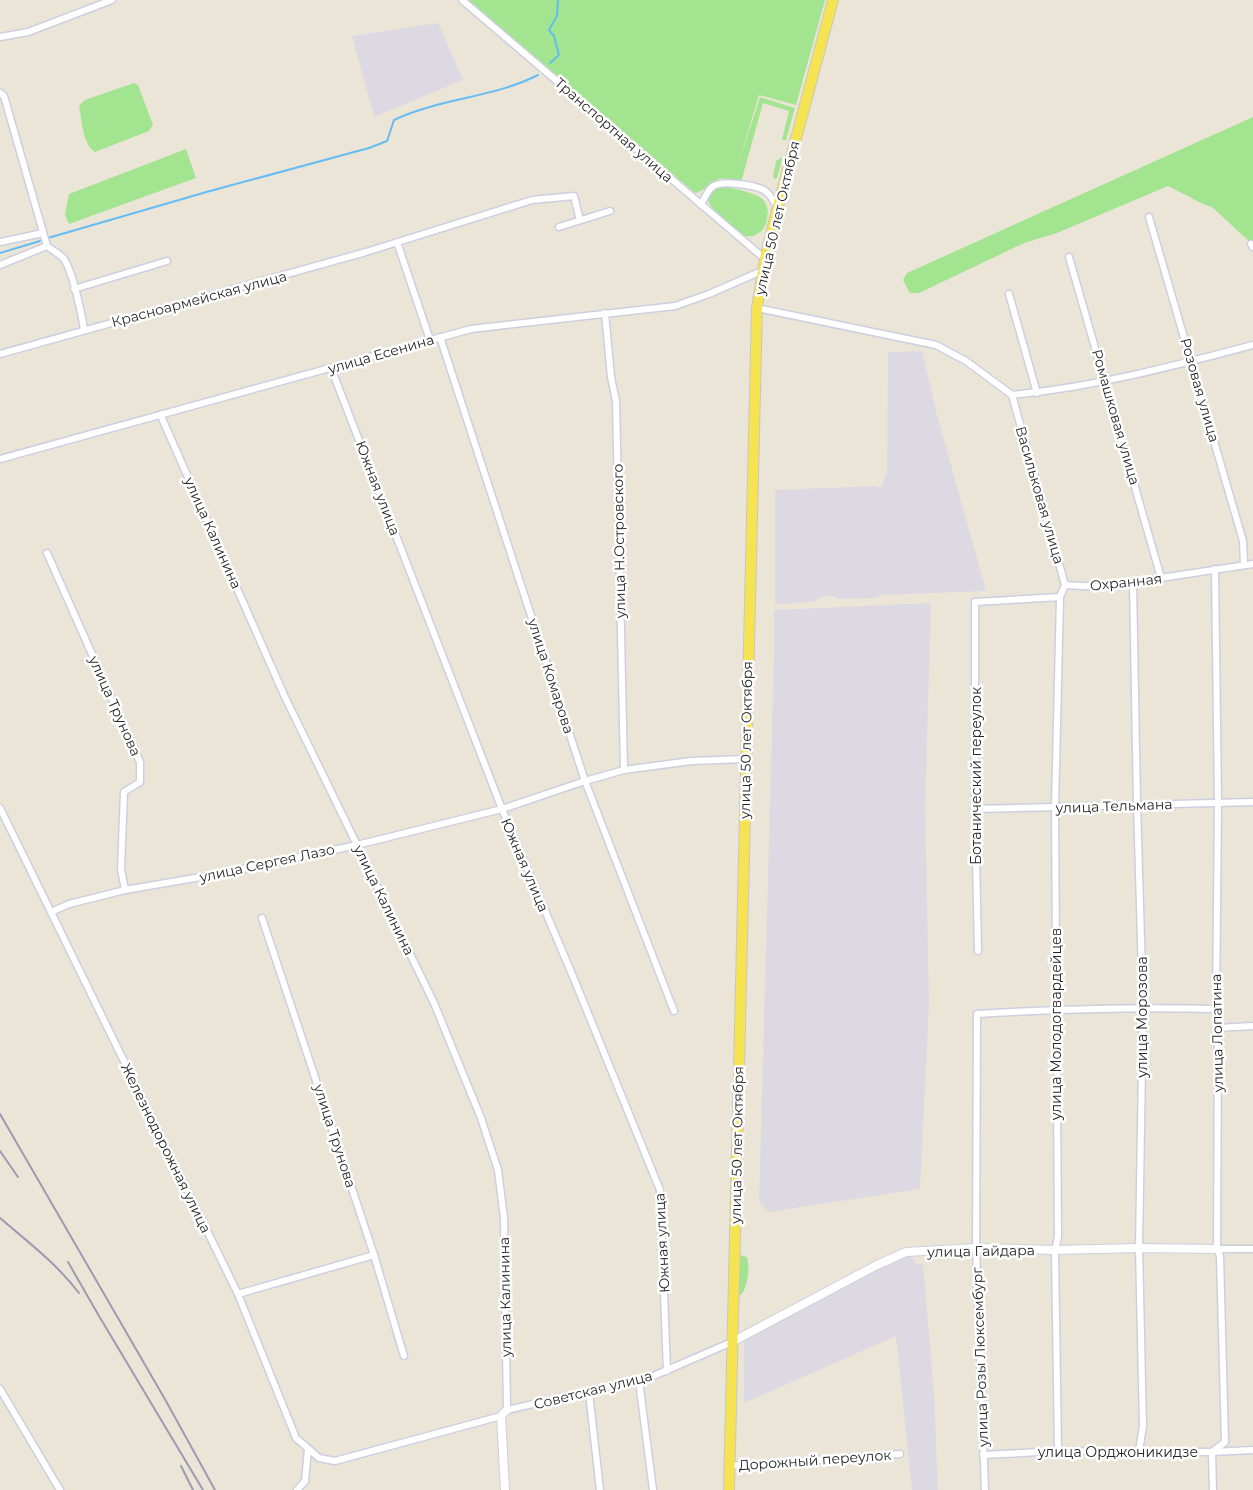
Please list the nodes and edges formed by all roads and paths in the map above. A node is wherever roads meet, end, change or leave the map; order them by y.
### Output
1 (112, 0) edge
2 (462, 0) edge
3 (833, 0) edge
4 (0, 37) edge
5 (0, 93) edge
6 (701, 205) junction
7 (778, 209) junction
8 (610, 211) dead end
9 (1149, 217) dead end
10 (580, 220) junction
11 (559, 227) dead end
12 (43, 233) junction
13 (0, 242) edge
14 (397, 242) junction
15 (47, 246) junction
16 (1069, 257) dead end
17 (168, 261) dead end
18 (764, 264) junction
19 (0, 266) edge
20 (74, 289) junction
21 (1009, 294) dead end
22 (757, 308) junction
23 (604, 313) junction
24 (84, 330) junction
25 (440, 337) junction
26 (430, 340) junction
27 (1253, 345) edge
28 (0, 354) edge
29 (1192, 362) junction
30 (332, 368) junction
31 (1106, 382) junction
32 (1037, 393) junction
33 (1012, 395) junction
34 (161, 416) junction
35 (0, 459) edge
36 (47, 553) dead end
37 (1253, 564) edge
38 (1244, 565) junction
39 (1215, 570) junction
40 (1161, 578) junction
41 (1132, 583) junction
42 (1065, 585) junction
43 (1060, 596) junction
44 (746, 759) junction
45 (624, 770) junction
46 (585, 781) junction
47 (1218, 802) junction
48 (1253, 802) edge
49 (1137, 804) junction
50 (0, 808) edge
51 (1055, 808) junction
52 (502, 809) junction
53 (975, 809) junction
54 (357, 845) junction
55 (126, 890) junction
56 (51, 912) junction
57 (262, 918) dead end
58 (978, 951) dead end
59 (1143, 1008) junction
60 (1056, 1009) junction
61 (1216, 1010) junction
62 (674, 1011) dead end
63 (1253, 1026) edge
64 (1218, 1028) junction
65 (976, 1248) junction
66 (1139, 1248) junction
67 (1217, 1249) junction
68 (1253, 1249) edge
69 (1055, 1250) junction
70 (374, 1255) junction
71 (238, 1294) junction
72 (732, 1342) junction
73 (404, 1356) dead end
74 (667, 1371) junction
75 (638, 1380) junction
76 (0, 1389) edge
77 (589, 1393) junction
78 (507, 1410) junction
79 (501, 1416) junction
80 (308, 1449) junction
81 (1253, 1450) edge
82 (1058, 1451) junction
83 (1139, 1451) junction
84 (1212, 1452) junction
85 (900, 1454) dead end
86 (983, 1455) junction
87 (729, 1466) junction
88 (60, 1490) edge
89 (297, 1490) edge
90 (505, 1490) edge
91 (600, 1490) edge
92 (653, 1490) edge
93 (729, 1490) edge
94 (985, 1490) edge
95 (1213, 1490) edge

1 - 4 street
2 - 6 street, Транспортная улица
3 - 7 main road, улица 50 лет Октября
5 - 12 street
6 - 7 street
6 - 18 street, Транспортная улица
7 - 18 main road, улица 50 лет Октября
8 - 10 street
9 - 29 street, Розовая улица
10 - 11 street
10 - 14 street, Красноармейская улица
12 - 13 street
12 - 15 street
14 - 24 street, Красноармейская улица
14 - 26 street
15 - 19 street
15 - 20 street
16 - 31 street, Ромашковая улица
17 - 20 street
18 - 22 main road, улица 50 лет Октября
18 - 23 street, улица Есенина
20 - 24 street
21 - 32 street
22 - 33 street
22 - 44 main road, улица 50 лет Октября
23 - 25 street, улица Есенина
23 - 45 street, улица Н.Островского
24 - 28 street, Красноармейская улица
25 - 26 street, улица Есенина
25 - 46 street, улица Комарова
26 - 30 street, улица Есенина
27 - 29 street
29 - 31 street
29 - 38 street, Розовая улица
30 - 34 street, улица Есенина
30 - 52 street, Южная улица
31 - 32 street
31 - 40 street, Ромашковая улица
32 - 33 street
33 - 42 street, Васильковая улица
34 - 35 street, улица Есенина
34 - 54 street, улица Калинина
36 - 55 street, улица Трунова
37 - 38 street, Охранная
38 - 39 street, Охранная
39 - 40 street, Охранная
39 - 47 street, улица Лопатина
40 - 41 street, Охранная
41 - 42 street, Охранная
41 - 49 street, улица Морозова
42 - 43 street
43 - 51 street, улица Молодогвардейцев
43 - 53 street, Ботанический переулок
44 - 45 street, улица Сергея Лазо
44 - 72 main road, улица 50 лет Октября
45 - 46 street, улица Сергея Лазо
46 - 52 street, улица Сергея Лазо
46 - 62 street, улица Комарова
47 - 48 street, улица Тельмана
47 - 49 street, улица Тельмана
47 - 61 street, улица Лопатина
49 - 51 street, улица Тельмана
49 - 59 street, улица Морозова
50 - 56 street, Железнодорожная улица
51 - 53 street, улица Тельмана
51 - 60 street, улица Молодогвардейцев
52 - 54 street, улица Сергея Лазо
52 - 74 street, Южная улица
53 - 58 street, Ботанический переулок
54 - 55 street, улица Сергея Лазо
54 - 78 street, улица Калинина
55 - 56 street, улица Сергея Лазо
56 - 71 street, Железнодорожная улица
57 - 70 street, улица Трунова
59 - 60 street
59 - 61 street
59 - 66 street, улица Морозова
60 - 65 street, улица Розы Люксембург
60 - 69 street, улица Молодогвардейцев
61 - 64 street, улица Лопатина
63 - 64 street
64 - 67 street, улица Лопатина
65 - 69 street, улица Гайдара
65 - 72 street, улица Гайдара
65 - 86 street, улица Розы Люксембург
66 - 67 street, улица Гайдара
66 - 69 street, улица Гайдара
66 - 83 street, улица Морозова
67 - 68 street, улица Гайдара
67 - 84 street, улица Лопатина
69 - 82 street, улица Молодогвардейцев
70 - 71 street
70 - 73 street, улица Трунова
71 - 80 street, Железнодорожная улица
72 - 74 street, Советская улица
72 - 87 main road, улица 50 лет Октября
74 - 75 street, Советская улица
75 - 77 street, Советская улица
75 - 92 street
76 - 88 street
77 - 78 street, Советская улица
77 - 91 street
78 - 79 street
79 - 80 street
79 - 90 street
80 - 89 street
81 - 84 street, улица Орджоникидзе
82 - 83 street, улица Орджоникидзе
82 - 86 street, улица Орджоникидзе
83 - 84 street, улица Орджоникидзе
84 - 95 street
85 - 87 street, Дорожный переулок
86 - 94 street, улица Розы Люксембург
87 - 93 main road, улица 50 лет Октября

